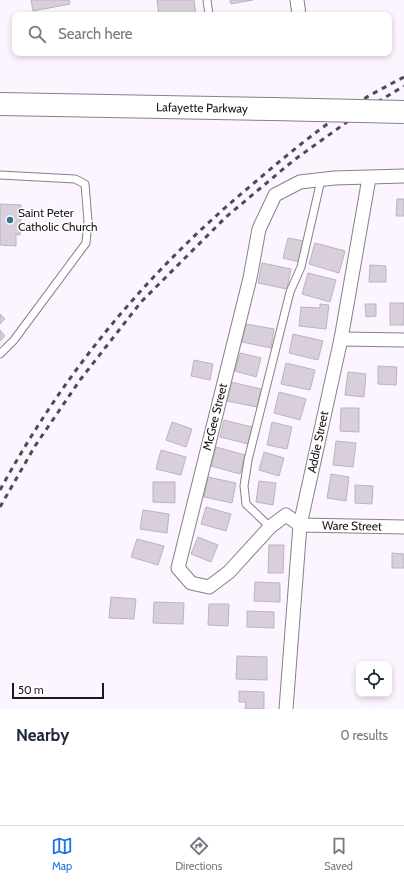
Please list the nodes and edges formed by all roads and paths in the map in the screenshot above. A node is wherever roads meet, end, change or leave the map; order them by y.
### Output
1 (207, 0) edge
2 (297, 0) edge
3 (209, 12) edge
4 (299, 12) edge
5 (0, 104) edge
6 (404, 112) edge
7 (0, 175) edge
8 (404, 176) edge
9 (369, 178) junction
10 (321, 180) junction
11 (341, 339) junction
12 (404, 340) edge
13 (0, 354) edge
14 (300, 525) junction
15 (270, 527) junction
16 (404, 527) edge
17 (286, 709) edge

1 - 3 lane
2 - 4 street
5 - 6 highway, Lafayette Parkway, bridge
7 - 13 lane
8 - 9 street, McGee Street
9 - 10 street, McGee Street
9 - 11 street, Addie Street
10 - 15 lane
10 - 15 street, McGee Street
11 - 12 street
11 - 14 street, Addie Street
14 - 15 street, McGee Street
14 - 16 street, Ware Street
14 - 17 street, Addie Street

